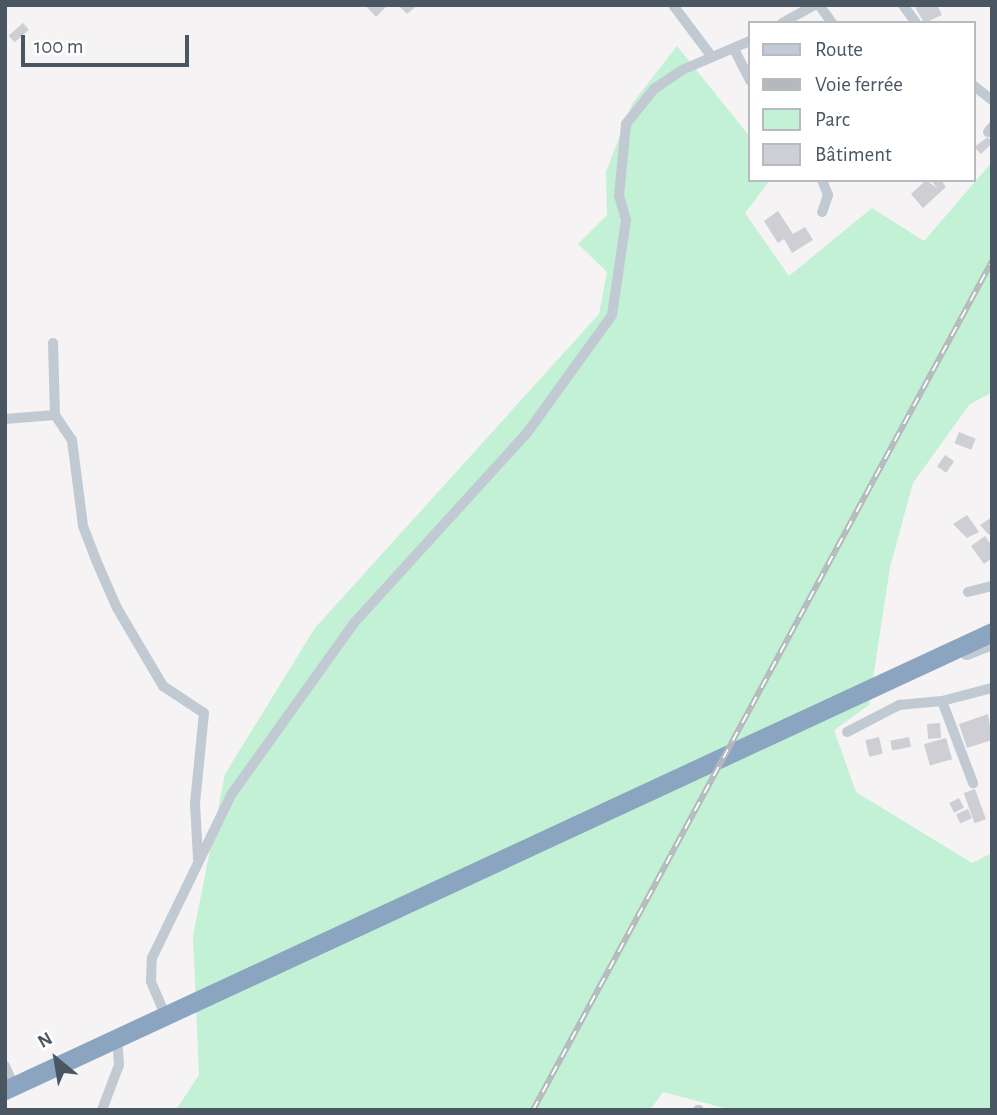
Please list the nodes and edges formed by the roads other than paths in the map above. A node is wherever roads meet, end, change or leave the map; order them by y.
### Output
1 (673, 5) edge
2 (814, 5) edge
3 (819, 5) edge
4 (903, 5) edge
5 (786, 21) edge
6 (831, 21) edge
7 (915, 21) edge
8 (748, 42) edge
9 (734, 49) junction
10 (712, 57) junction
11 (748, 76) edge
12 (976, 88) edge
13 (992, 100) edge
14 (823, 182) edge
15 (822, 212) dead end
16 (53, 343) dead end
17 (55, 415) junction
18 (5, 419) edge
19 (992, 586) edge
20 (968, 592) dead end
21 (992, 632) edge
22 (992, 643) edge
23 (992, 688) edge
24 (942, 701) junction
25 (842, 702) junction
26 (847, 732) dead end
27 (973, 783) dead end
28 (199, 862) junction
29 (166, 1017) junction
30 (117, 1038) junction
31 (5, 1066) edge
32 (10, 1088) edge
33 (102, 1110) edge

1 - 10 street
2 - 5 street
3 - 6 street
4 - 7 street
8 - 9 street
9 - 10 street
9 - 11 street
10 - 28 street
12 - 13 street
14 - 15 street
16 - 17 street
17 - 18 street
17 - 28 street
19 - 20 street
21 - 25 highway
22 - 25 street
23 - 24 street
24 - 26 street
24 - 27 street
25 - 29 highway
28 - 29 street
29 - 30 highway
30 - 32 highway
30 - 33 street
31 - 32 street

